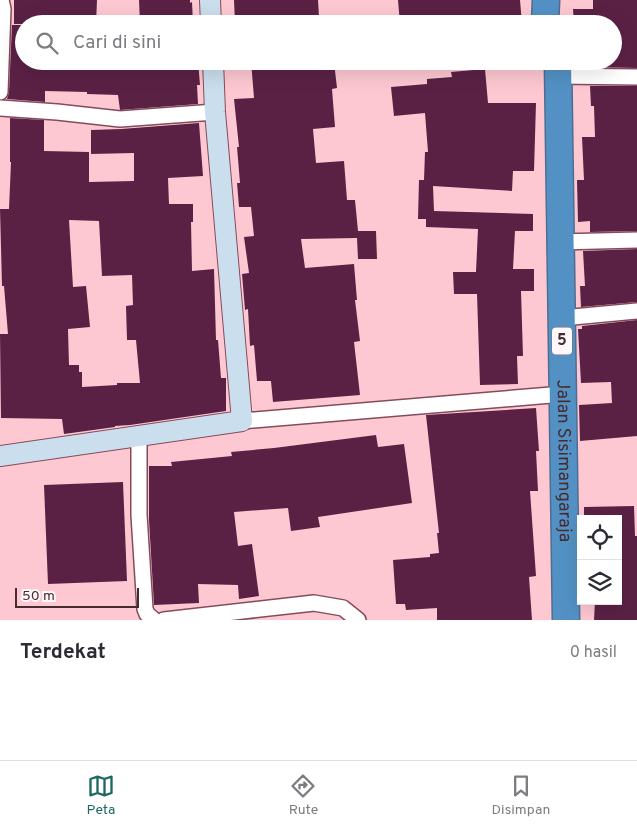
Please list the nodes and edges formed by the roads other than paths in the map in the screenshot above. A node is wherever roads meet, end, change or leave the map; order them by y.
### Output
1 (1, 0) edge
2 (210, 0) edge
3 (546, 0) edge
4 (557, 0) edge
5 (211, 15) edge
6 (545, 15) edge
7 (557, 15) edge
8 (213, 70) edge
9 (553, 70) edge
10 (553, 70) edge
11 (584, 70) edge
12 (637, 77) edge
13 (0, 92) edge
14 (0, 108) edge
15 (215, 112) junction
16 (637, 240) edge
17 (560, 242) junction
18 (637, 311) edge
19 (562, 318) junction
20 (555, 394) junction
21 (242, 421) junction
22 (139, 437) junction
23 (0, 456) edge
24 (154, 620) edge
25 (164, 620) edge
26 (358, 620) edge
27 (549, 620) edge
28 (566, 620) edge

1 - 13 street
2 - 5 street
3 - 6 highway
4 - 7 highway
8 - 15 street
9 - 17 highway, Jalan Sisimangaraja / 5
10 - 20 highway, Jalan Sisimangaraja / 5
11 - 12 street
14 - 15 street
15 - 21 street
16 - 17 street
17 - 19 highway, Jalan Sisimangaraja / 5
18 - 19 street
19 - 20 highway, Jalan Sisimangaraja / 5
20 - 21 street
20 - 27 highway, Jalan Sisimangaraja / 5
20 - 28 highway, Jalan Sisimangaraja / 5
21 - 22 street
22 - 23 street
22 - 24 street
25 - 26 street

